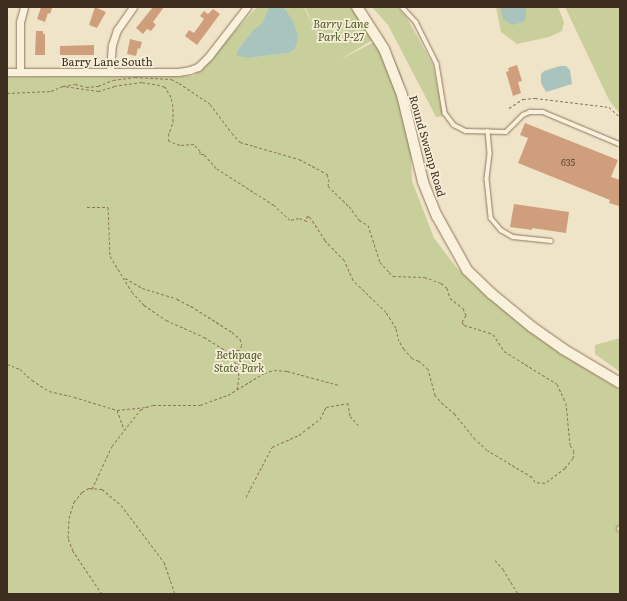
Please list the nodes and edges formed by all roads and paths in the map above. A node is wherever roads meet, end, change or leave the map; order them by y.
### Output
1 (24, 7) edge
2 (133, 7) edge
3 (247, 7) edge
4 (357, 7) edge
5 (402, 7) edge
6 (7, 72) edge
7 (20, 72) junction
8 (110, 72) junction
9 (63, 86) junction
10 (7, 93) edge
11 (509, 108) dead end
12 (620, 117) edge
13 (488, 131) junction
14 (619, 144) dead end
15 (87, 208) dead end
16 (551, 241) dead end
17 (124, 278) junction
18 (225, 350) junction
19 (235, 361) junction
20 (7, 364) edge
21 (264, 372) junction
22 (620, 383) edge
23 (339, 385) dead end
24 (237, 390) junction
25 (146, 407) junction
26 (116, 410) junction
27 (358, 425) dead end
28 (124, 429) junction
29 (92, 489) junction
30 (246, 497) dead end
31 (495, 560) dead end
32 (102, 594) edge
33 (175, 594) edge
34 (518, 594) edge

1 - 7 street
2 - 8 street
3 - 8 street, Barry Lane South
4 - 22 main road, Round Swamp Road
5 - 13 lane
6 - 7 street, Barry Lane South
7 - 8 street, Barry Lane South
9 - 9 path
9 - 10 path
11 - 12 path
13 - 14 lane
13 - 16 lane
15 - 17 path
17 - 18 path
17 - 18 path
18 - 19 path
19 - 21 path
19 - 24 path
20 - 26 path
21 - 23 path
21 - 24 path
24 - 25 path
25 - 26 path
25 - 28 path
26 - 28 path
27 - 30 path
28 - 29 path
29 - 32 path
29 - 33 path
31 - 34 path

